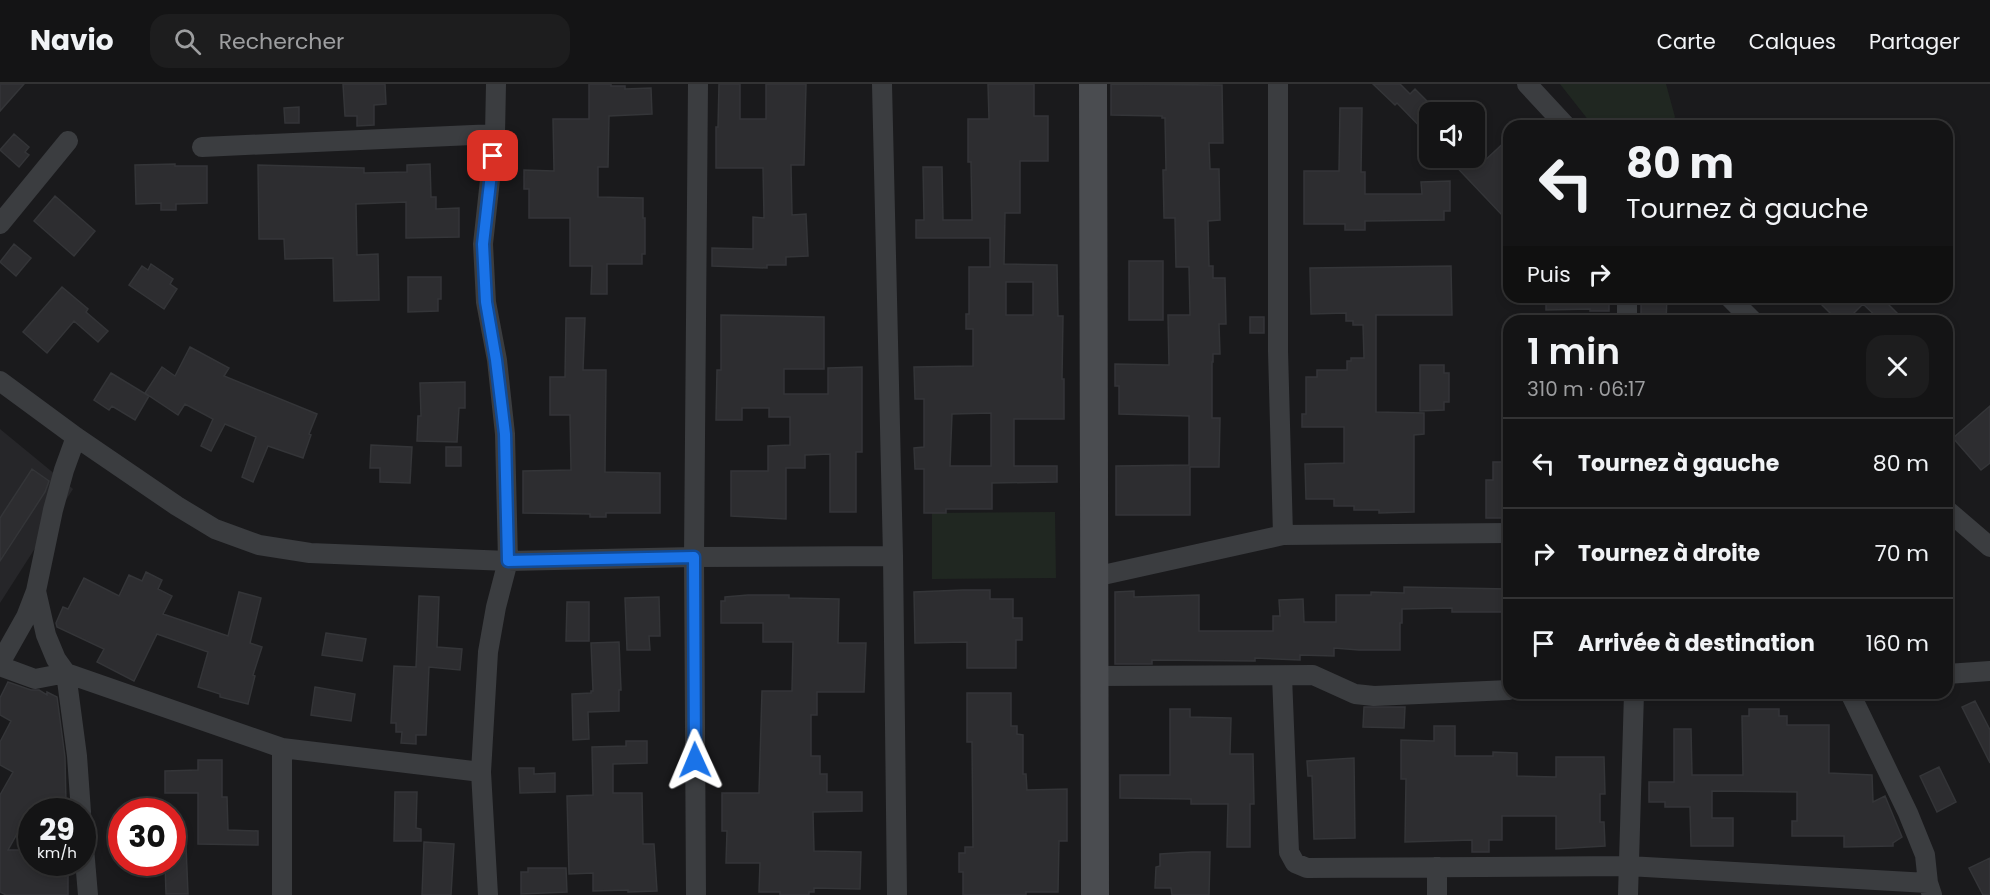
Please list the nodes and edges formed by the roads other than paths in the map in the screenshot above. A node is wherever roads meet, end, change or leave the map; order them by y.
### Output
1 (496, 84) edge
2 (698, 84) edge
3 (882, 84) edge
4 (1093, 84) edge
5 (1278, 84) edge
6 (1527, 84) edge
7 (1560, 120) edge
8 (495, 134) junction
9 (68, 141) dead end
10 (202, 147) dead end
11 (0, 224) edge
12 (1735, 303) edge
13 (1747, 315) edge
14 (0, 381) edge
15 (76, 437) junction
16 (1953, 515) edge
17 (1503, 533) edge
18 (1283, 535) junction
19 (1990, 547) edge
20 (893, 556) junction
21 (694, 557) junction
22 (508, 561) junction
23 (1094, 577) junction
24 (36, 591) junction
25 (0, 665) edge
26 (1990, 671) edge
27 (66, 673) junction
28 (1953, 674) edge
29 (1095, 676) junction
30 (1282, 676) junction
31 (1503, 690) edge
32 (1634, 699) edge
33 (1853, 699) edge
34 (282, 748) junction
35 (481, 772) junction
36 (80, 798) edge
37 (1628, 866) junction
38 (1437, 867) junction
39 (86, 876) edge
40 (1930, 889) edge
41 (88, 895) edge
42 (282, 895) edge
43 (488, 895) edge
44 (696, 895) edge
45 (897, 895) edge
46 (1095, 895) edge
47 (1437, 895) edge
48 (1628, 895) edge

1 - 8 street
2 - 21 street
3 - 20 street
4 - 23 street
5 - 18 street
6 - 7 street
8 - 10 street
8 - 22 street
9 - 11 street
12 - 13 street
14 - 15 street
15 - 22 street
15 - 24 street
16 - 19 street
17 - 18 street
18 - 23 street
20 - 21 street
20 - 45 street
21 - 22 street
21 - 44 street
22 - 35 street
23 - 29 street
24 - 25 street
24 - 27 street
25 - 27 street
26 - 28 street
27 - 34 street
27 - 36 street
29 - 30 street
29 - 46 street
30 - 31 street
30 - 38 street
32 - 37 street
33 - 40 street
34 - 35 street
34 - 42 street
35 - 43 street
37 - 38 street
37 - 40 street
37 - 48 street
38 - 47 street
39 - 41 street

